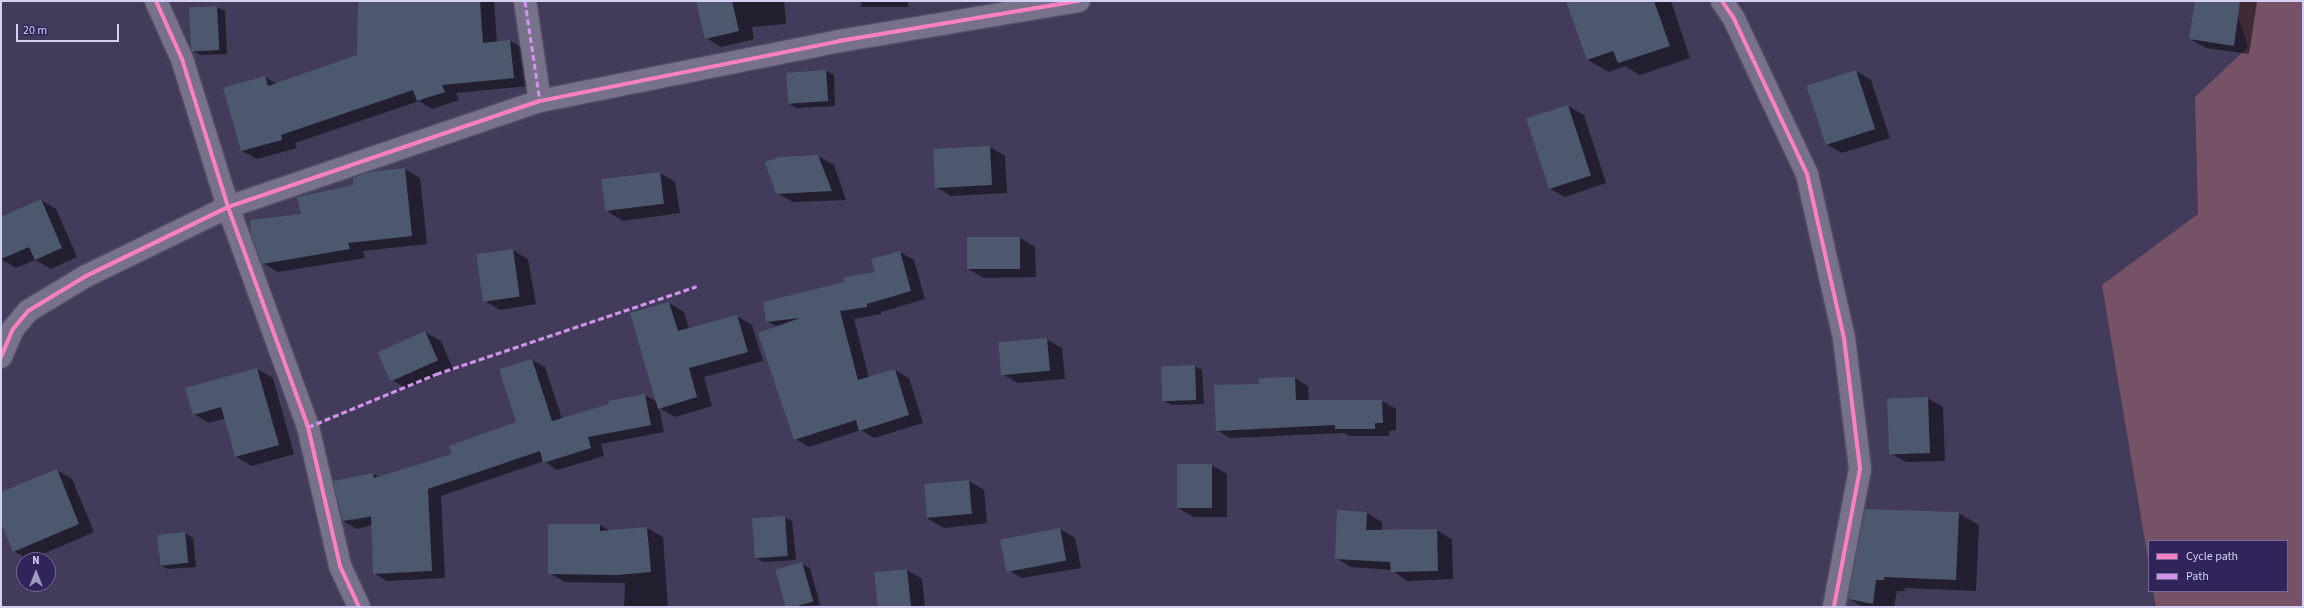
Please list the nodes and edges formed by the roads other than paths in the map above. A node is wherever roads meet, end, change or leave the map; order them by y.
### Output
1 (156, 1) edge
2 (525, 1) edge
3 (1079, 1) edge
4 (1722, 1) edge
5 (540, 101) junction
6 (228, 207) junction
7 (1, 357) edge
8 (359, 607) edge
9 (1834, 607) edge

1 - 6 street
2 - 5 street
3 - 5 street
4 - 9 street
5 - 6 street
6 - 7 street
6 - 8 street

